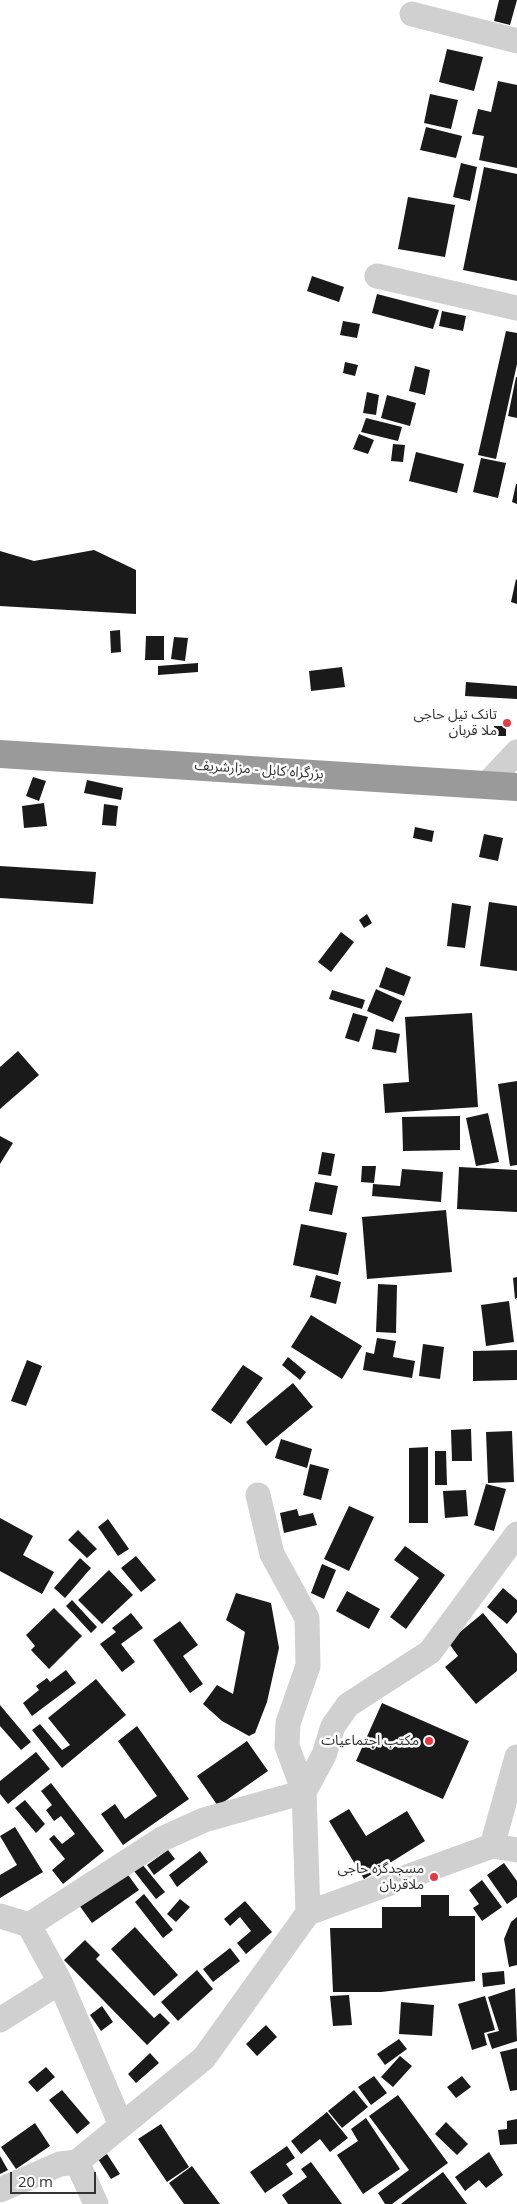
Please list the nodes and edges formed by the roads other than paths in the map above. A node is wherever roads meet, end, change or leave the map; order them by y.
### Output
1 (412, 14) dead end
2 (517, 41) edge
3 (378, 276) dead end
4 (517, 308) edge
5 (517, 752) edge
6 (0, 754) edge
7 (487, 784) junction
8 (517, 787) edge
9 (258, 1495) dead end
10 (517, 1534) edge
11 (517, 1758) edge
12 (304, 1792) junction
13 (492, 1846) junction
14 (517, 1850) edge
15 (308, 1913) junction
16 (0, 1916) edge
17 (29, 1925) junction
18 (60, 1982) junction
19 (0, 2020) edge
20 (121, 2125) junction
21 (77, 2162) junction
22 (0, 2190) edge
23 (96, 2204) edge

1 - 2 street
3 - 4 street
5 - 7 street
6 - 7 highway, بزرگراه کابل - مزارشریف
7 - 8 highway, بزرگراه کابل - مزارشریف
9 - 12 street
10 - 12 street
11 - 13 street
12 - 15 street
12 - 17 street
13 - 14 street
13 - 15 street
15 - 20 street
16 - 17 street
17 - 18 street
18 - 19 street
18 - 20 street
20 - 21 street
21 - 22 street
21 - 23 street

